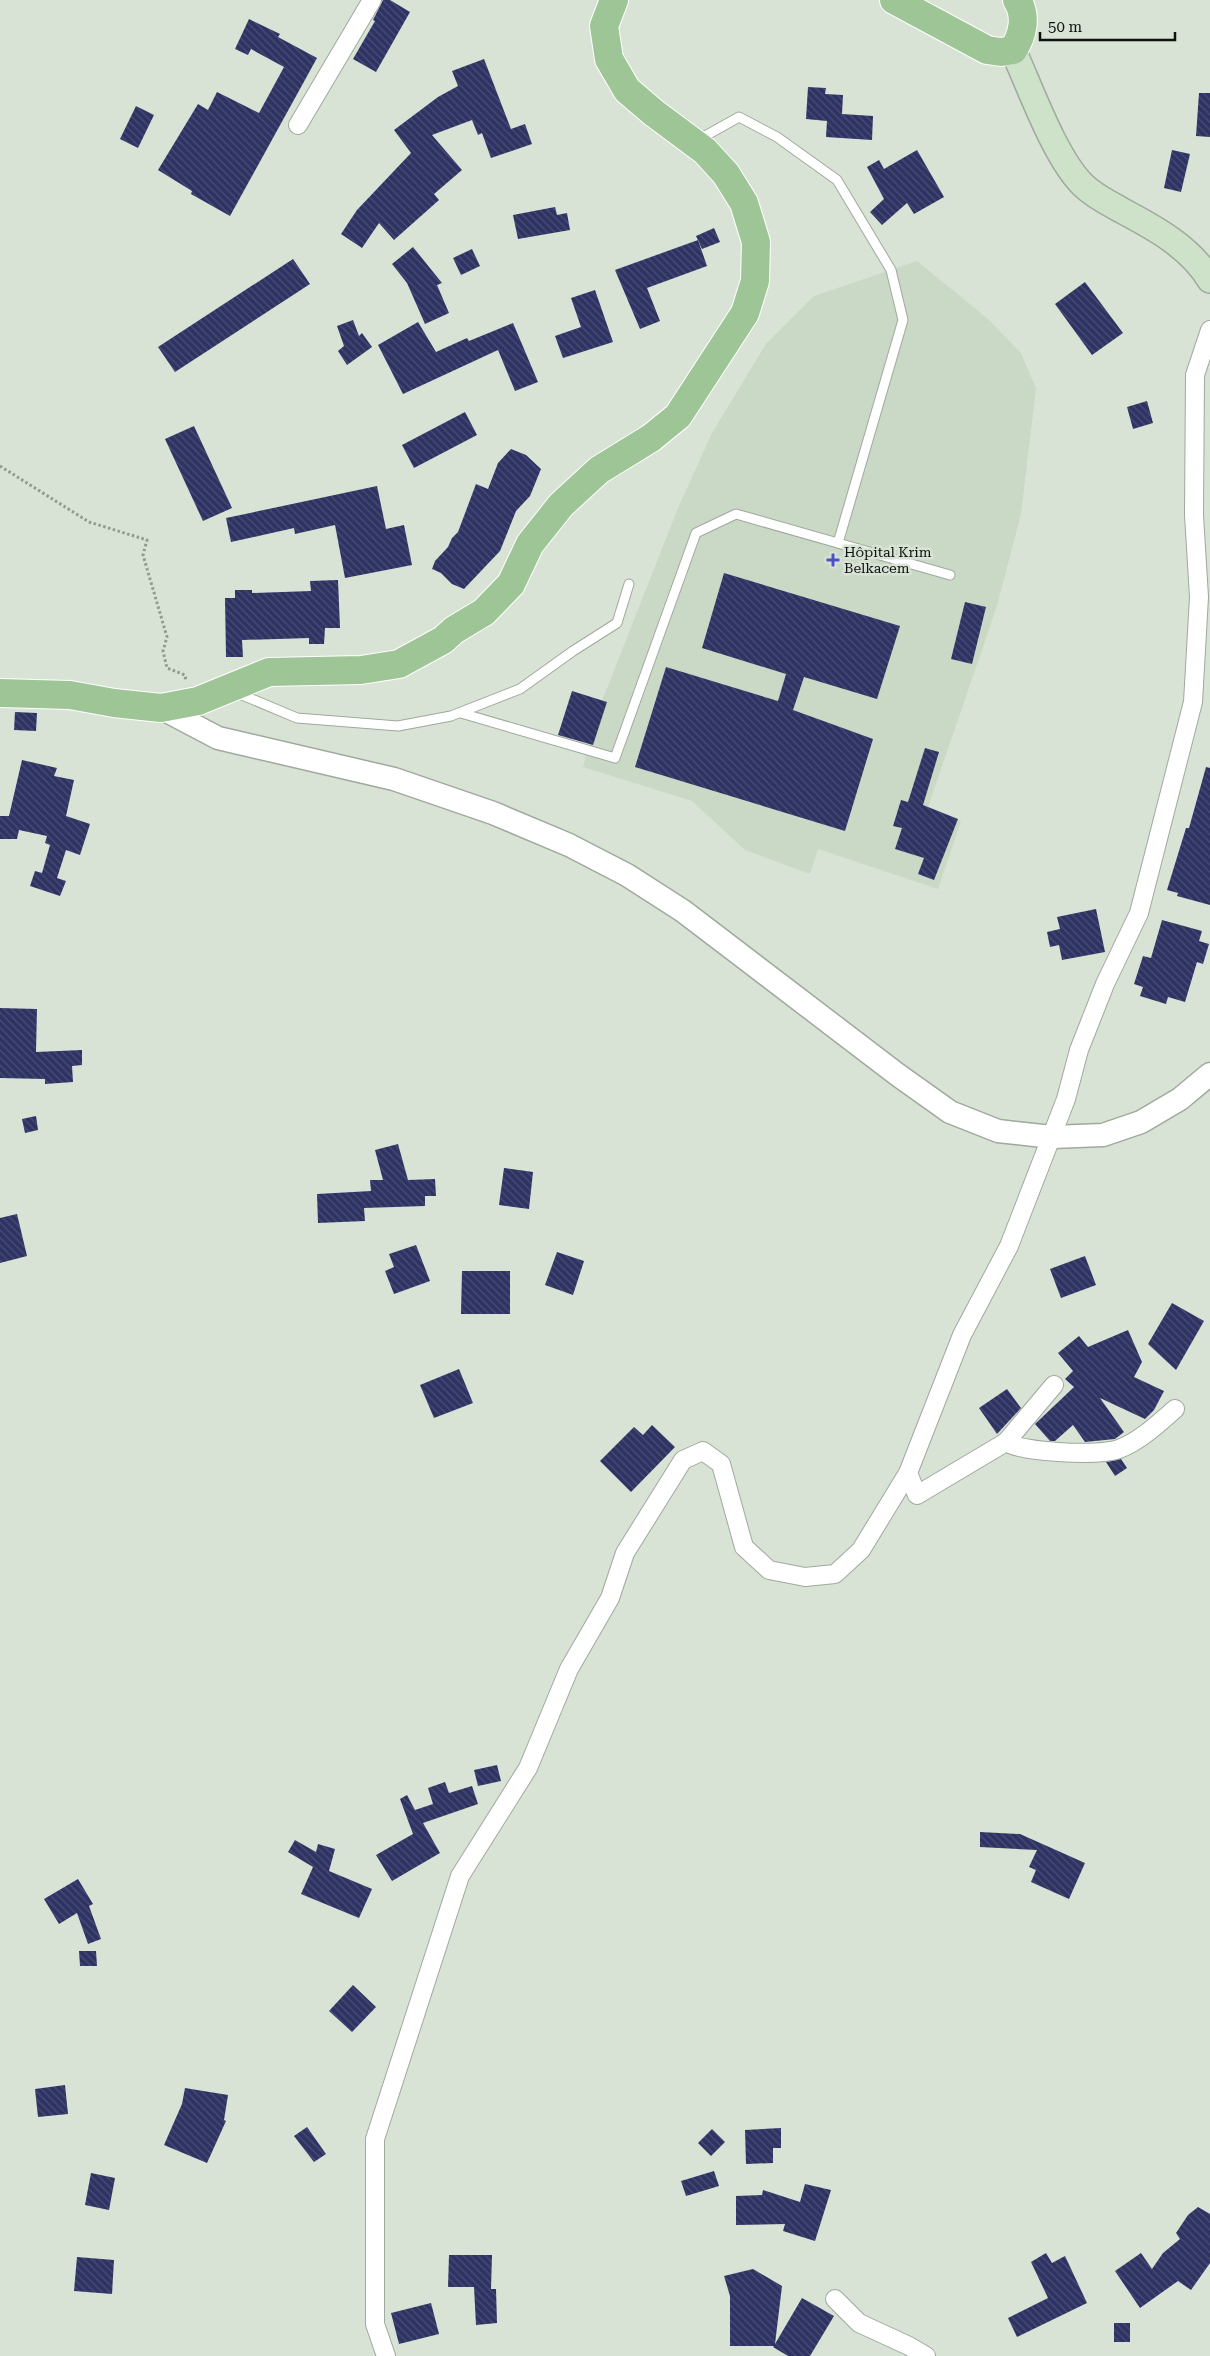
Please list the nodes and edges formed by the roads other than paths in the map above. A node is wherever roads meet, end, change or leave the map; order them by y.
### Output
1 (372, 0) edge
2 (614, 0) edge
3 (894, 0) edge
4 (1018, 0) edge
5 (1013, 50) junction
6 (298, 125) dead end
7 (694, 142) junction
8 (1210, 280) edge
9 (1210, 330) edge
10 (838, 543) junction
11 (950, 575) dead end
12 (629, 584) dead end
13 (226, 688) junction
14 (0, 693) edge
15 (161, 708) junction
16 (462, 712) junction
17 (1210, 1074) edge
18 (1052, 1137) junction
19 (1054, 1385) dead end
20 (1175, 1409) dead end
21 (1006, 1442) junction
22 (908, 1473) junction
23 (835, 2299) dead end
24 (386, 2356) edge
25 (926, 2356) edge

1 - 6 street
2 - 7 main road
3 - 5 main road
4 - 5 main road
5 - 8 main road
7 - 10 lane
7 - 13 main road
9 - 18 street
10 - 11 lane
10 - 16 lane
12 - 16 lane
13 - 15 main road
13 - 16 lane
14 - 15 main road
15 - 18 street
17 - 18 street
18 - 22 street
19 - 21 street
20 - 21 street
21 - 22 street
22 - 24 street
23 - 25 street

